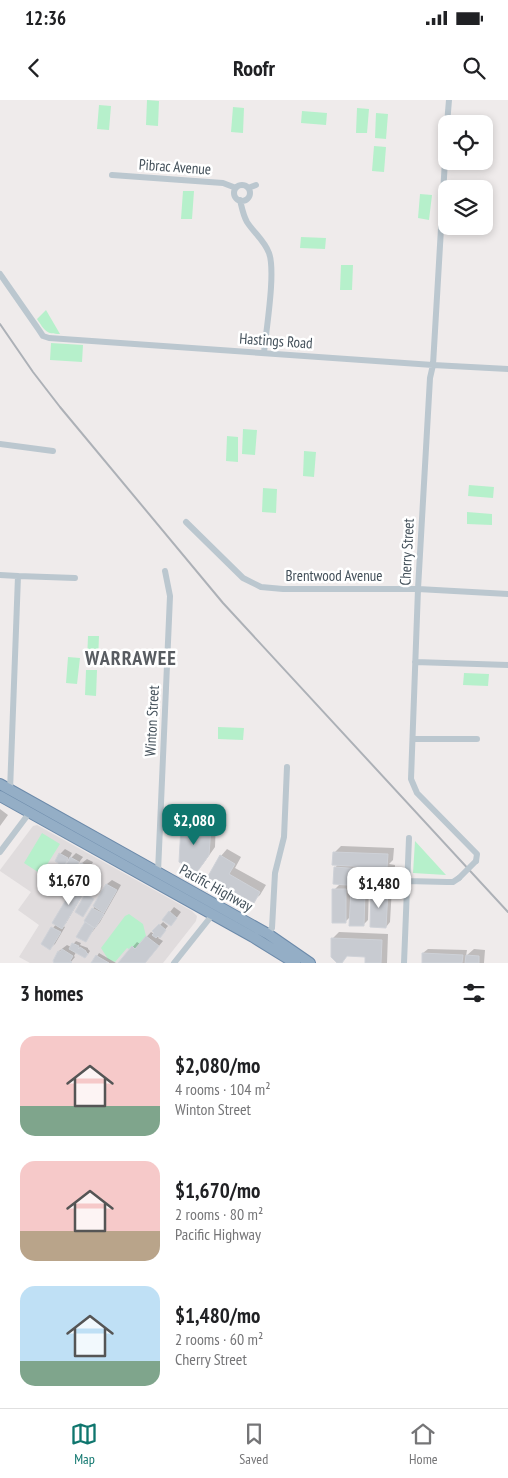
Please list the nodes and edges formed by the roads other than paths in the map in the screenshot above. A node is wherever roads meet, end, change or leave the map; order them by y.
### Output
1 (449, 100) edge
2 (448, 115) edge
3 (444, 170) edge
4 (112, 175) dead end
5 (256, 185) dead end
6 (236, 188) junction
7 (248, 188) junction
8 (240, 200) junction
9 (0, 274) edge
10 (264, 353) junction
11 (433, 365) junction
12 (508, 368) edge
13 (0, 444) edge
14 (53, 451) dead end
15 (186, 522) dead end
16 (165, 571) dead end
17 (0, 575) edge
18 (18, 576) junction
19 (75, 578) dead end
20 (418, 589) junction
21 (508, 594) edge
22 (415, 662) junction
23 (508, 665) edge
24 (412, 738) junction
25 (477, 740) dead end
26 (287, 767) dead end
27 (0, 784) edge
28 (6, 795) edge
29 (30, 812) junction
30 (408, 838) dead end
31 (0, 852) edge
32 (158, 872) junction
33 (407, 881) junction
34 (213, 914) junction
35 (268, 934) junction
36 (174, 963) edge
37 (294, 963) edge
38 (310, 963) edge
39 (404, 963) edge

1 - 2 street
3 - 11 street, Cherry Street
4 - 6 street, Pibrac Avenue
5 - 7 street
6 - 7 street
6 - 8 street
7 - 8 street
8 - 10 street
9 - 10 street, Hastings Road
10 - 11 street, Hastings Road
11 - 12 street, Hastings Road
11 - 20 street, Cherry Street
13 - 14 street
15 - 20 street, Brentwood Avenue
16 - 32 street, Winton Street
17 - 18 street
18 - 19 street
18 - 28 street
20 - 21 street, Brentwood Avenue
20 - 22 street, Cherry Street
22 - 23 street
22 - 24 street, Cherry Street
24 - 25 street
24 - 33 street, Cherry Street, bridge
26 - 35 street
27 - 28 highway, Pacific Highway
28 - 29 highway, Pacific Highway
28 - 32 highway, Pacific Highway
29 - 31 street
29 - 34 highway, Pacific Highway
30 - 33 street
32 - 35 highway, Pacific Highway
33 - 39 street
34 - 36 street
34 - 37 highway, Pacific Highway
35 - 38 highway, Pacific Highway

